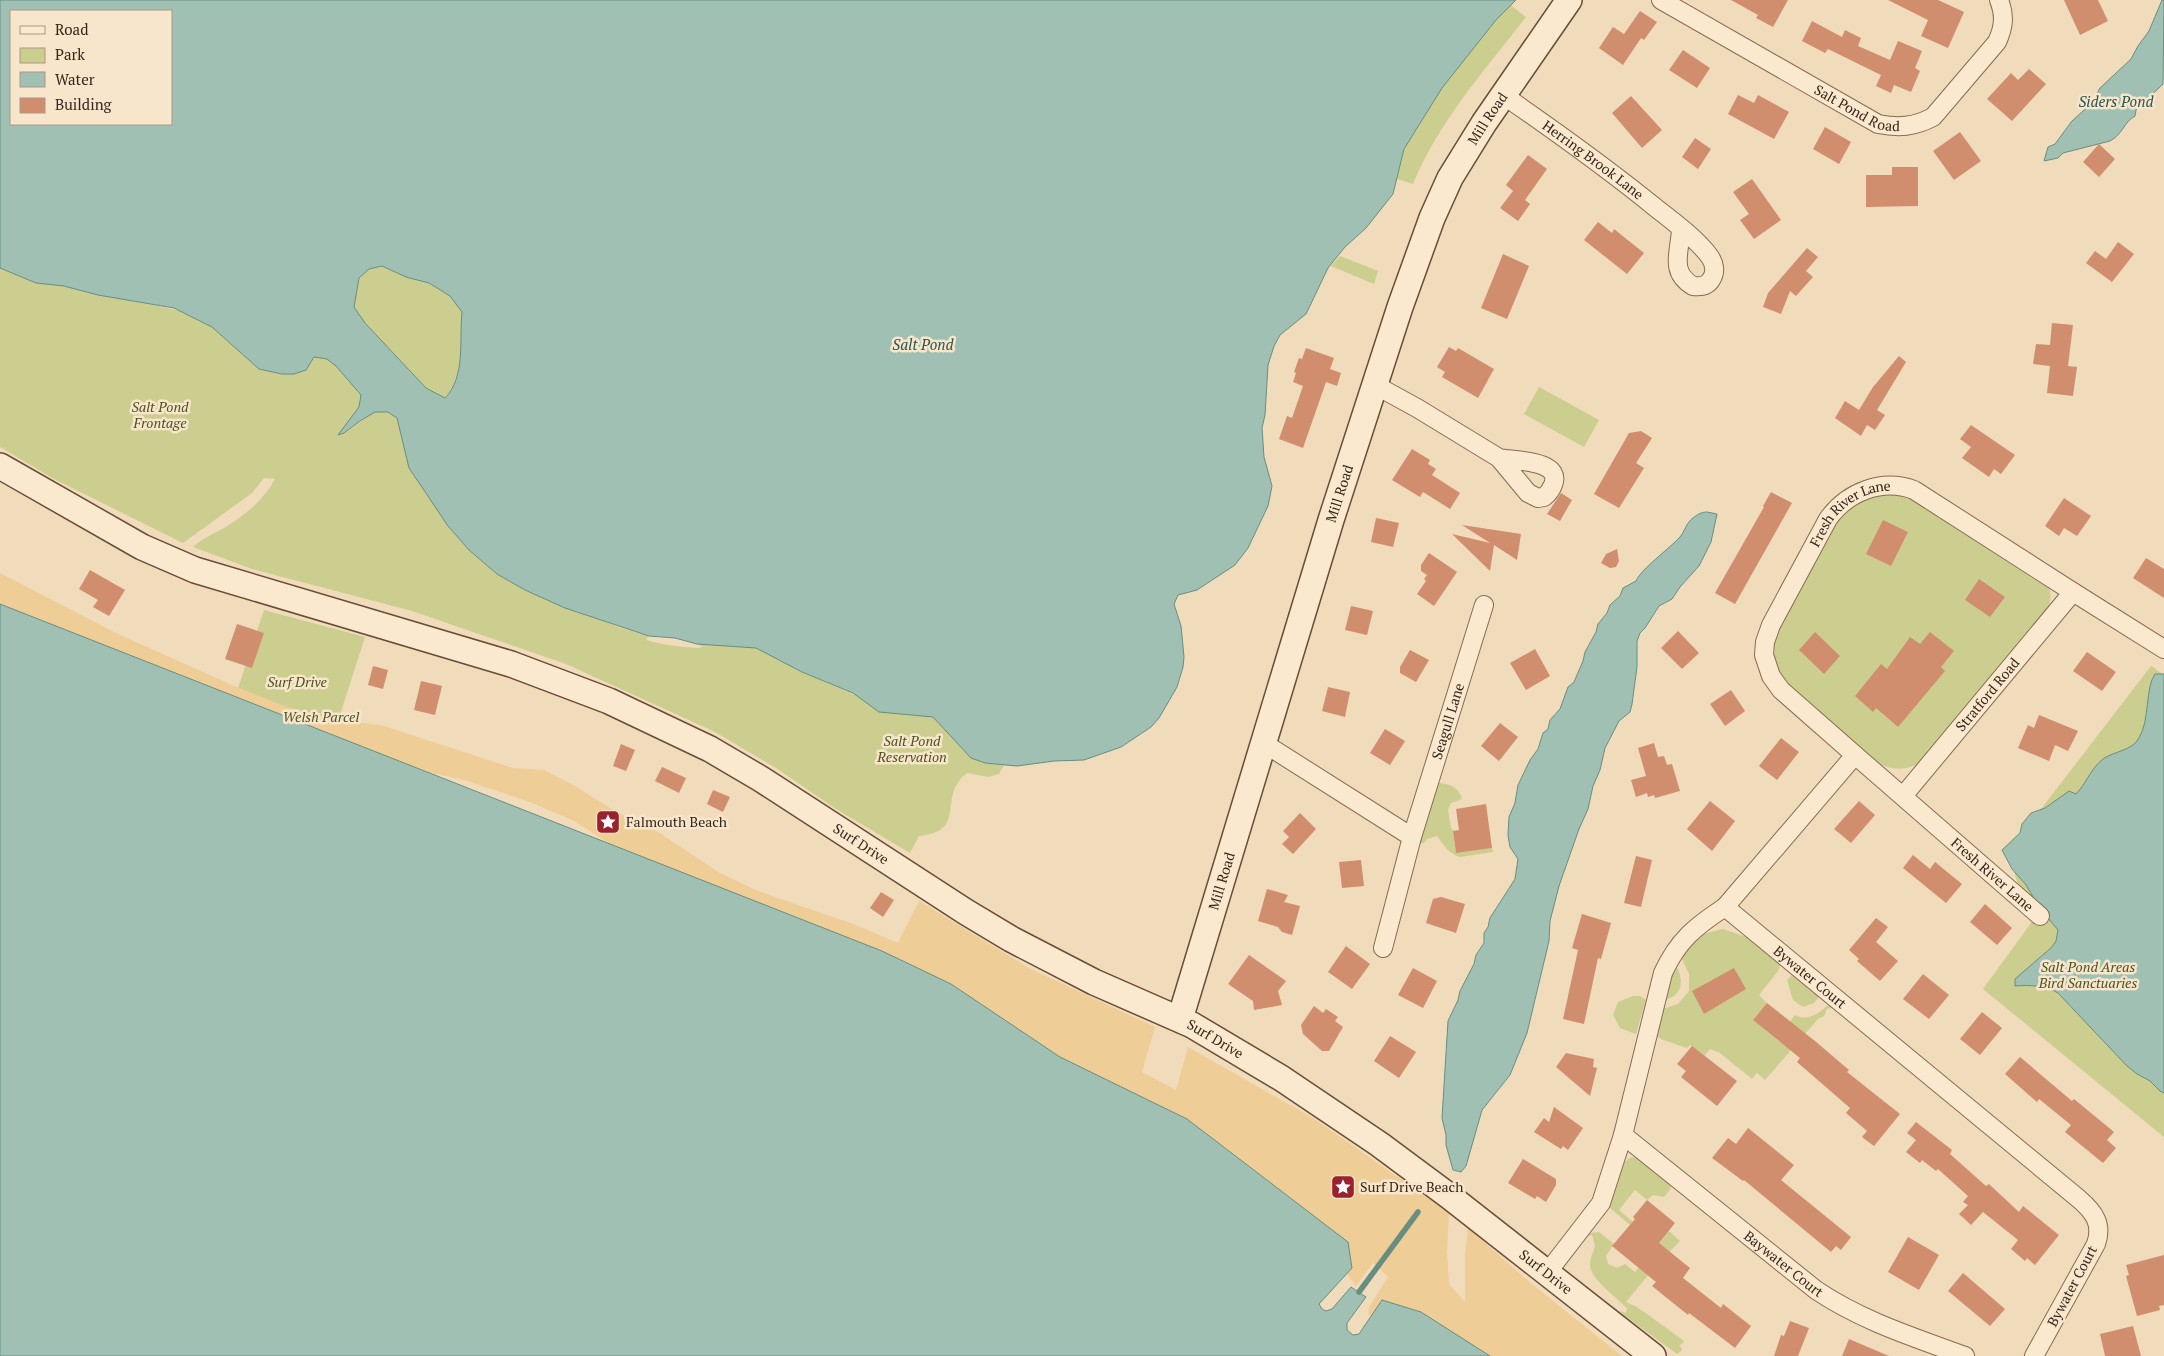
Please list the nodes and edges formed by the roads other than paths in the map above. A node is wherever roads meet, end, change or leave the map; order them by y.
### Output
1 (1569, 0) edge
2 (1661, 0) edge
3 (1998, 0) edge
4 (1503, 95) junction
5 (1681, 229) dead end
6 (1374, 385) junction
7 (1499, 458) dead end
8 (0, 466) edge
9 (2073, 592) junction
10 (1484, 605) dead end
11 (2164, 649) edge
12 (1265, 744) junction
13 (1856, 755) junction
14 (1903, 796) junction
15 (1412, 837) junction
16 (1725, 907) junction
17 (2040, 916) dead end
18 (1383, 948) dead end
19 (1180, 1019) junction
20 (1624, 1135) junction
21 (1547, 1273) junction
22 (1652, 1356) edge
23 (1965, 1356) edge
24 (2034, 1356) edge

1 - 4 main road, Mill Road
2 - 3 street, Salt Pond Road
4 - 5 street, Herring Brook Lane
4 - 6 main road, Mill Road
6 - 7 street
6 - 12 main road, Mill Road
8 - 19 main road, Surf Drive
9 - 11 street, Fresh River Lane
9 - 13 street, Fresh River Lane
9 - 14 street, Stratford Road
10 - 15 street, Seagull Lane
12 - 15 street
12 - 19 main road, Mill Road
13 - 14 street, Fresh River Lane
13 - 16 street
14 - 17 street, Fresh River Lane
15 - 18 street, Seagull Lane
16 - 20 street
16 - 24 street, Bywater Court
19 - 21 main road, Surf Drive
20 - 21 street
20 - 23 street, Baywater Court
21 - 22 main road, Surf Drive

